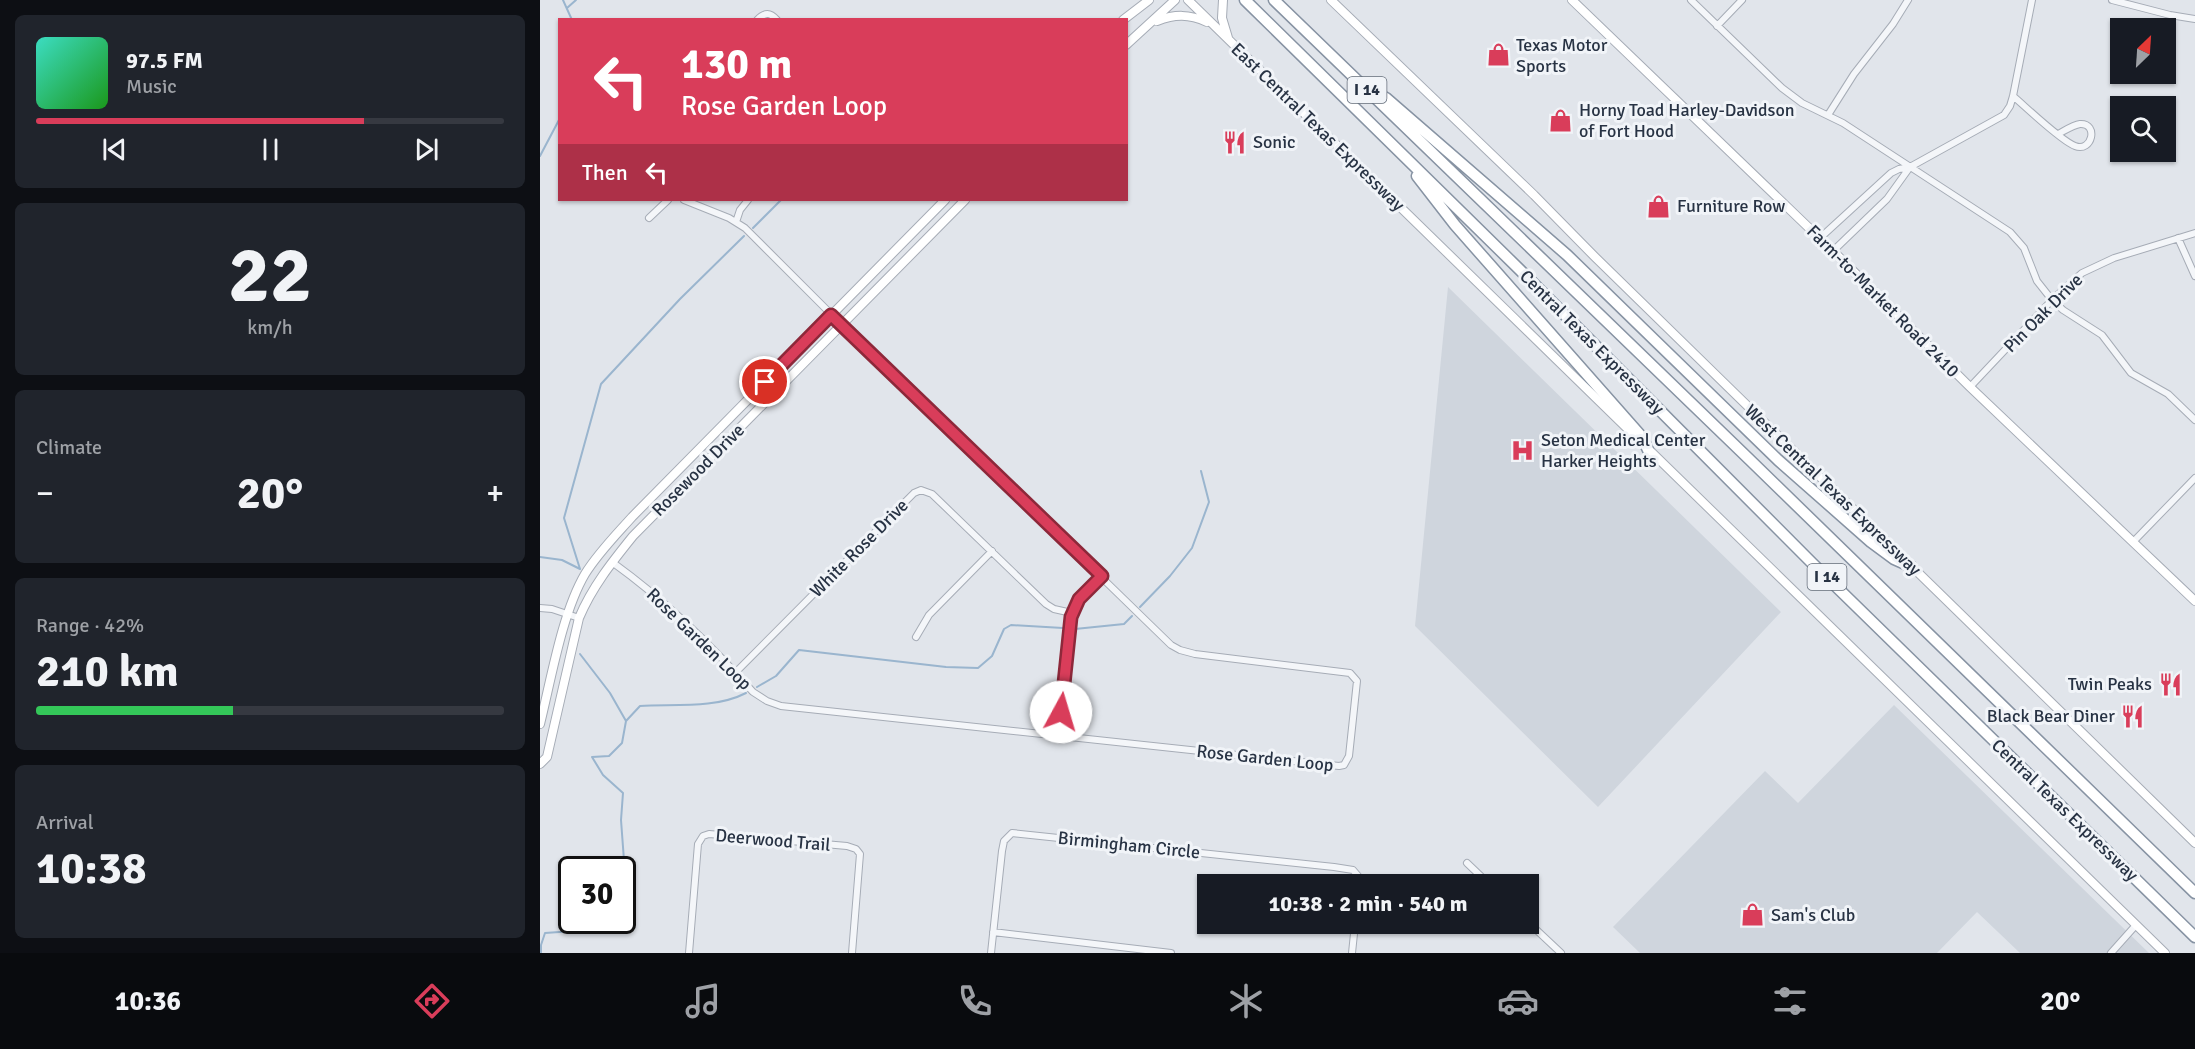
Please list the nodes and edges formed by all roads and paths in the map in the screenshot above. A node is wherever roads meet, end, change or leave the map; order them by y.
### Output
1 (1175, 0) edge
2 (1188, 0) edge
3 (1223, 0) edge
4 (1245, 0) edge
5 (1274, 0) edge
6 (1331, 0) edge
7 (1572, 0) edge
8 (1691, 0) edge
9 (1742, 0) edge
10 (1908, 0) edge
11 (2032, 0) edge
12 (2112, 0) edge
13 (1146, 1) edge
14 (759, 18) edge
15 (775, 18) edge
16 (1125, 18) edge
17 (2195, 19) edge
18 (1150, 23) junction
19 (1213, 25) junction
20 (1717, 26) junction
21 (1229, 40) junction
22 (1128, 43) edge
23 (1361, 84) junction
24 (2013, 96) junction
25 (1828, 115) junction
26 (2058, 134) junction
27 (1410, 163) junction
28 (1910, 168) junction
29 (667, 201) edge
30 (686, 201) edge
31 (747, 201) edge
32 (944, 201) edge
33 (964, 201) edge
34 (649, 218) dead end
35 (736, 222) junction
36 (2195, 233) edge
37 (1820, 238) junction
38 (2178, 238) junction
39 (1833, 251) junction
40 (2195, 276) edge
41 (2052, 300) junction
42 (831, 315) junction
43 (842, 325) junction
44 (1970, 387) junction
45 (2195, 420) edge
46 (1648, 450) junction
47 (2195, 478) edge
48 (2133, 542) junction
49 (992, 550) junction
50 (612, 562) junction
51 (1912, 567) junction
52 (1102, 576) junction
53 (2195, 601) edge
54 (540, 608) edge
55 (1072, 613) junction
56 (567, 614) junction
57 (579, 618) junction
58 (916, 637) dead end
59 (735, 673) junction
60 (540, 724) edge
61 (1058, 736) junction
62 (540, 764) edge
63 (2195, 843) edge
64 (1467, 863) dead end
65 (1356, 874) edge
66 (1478, 874) edge
67 (2195, 893) edge
68 (2136, 925) junction
69 (993, 932) junction
70 (1539, 932) edge
71 (1354, 934) edge
72 (2195, 937) edge
73 (689, 953) edge
74 (852, 953) edge
75 (992, 953) edge
76 (1171, 953) edge
77 (1352, 953) edge
78 (1561, 953) edge
79 (2111, 953) edge
80 (2165, 953) edge

1 - 18 main road
2 - 19 main road, East Central Texas Expressway
3 - 21 main road
4 - 27 highway, Central Texas Expressway / I 14
5 - 23 highway, Central Texas Expressway / I 14
6 - 51 main road, West Central Texas Expressway
7 - 37 main road, Farm-to-Market Road 2410
8 - 20 street
9 - 20 street
10 - 25 street
11 - 24 street
12 - 17 street
13 - 16 main road
14 - 15 street
18 - 19 main road
18 - 22 main road
19 - 21 main road, East Central Texas Expressway
20 - 25 street
21 - 46 main road, East Central Texas Expressway
23 - 51 highway
23 - 67 highway, Central Texas Expressway / I 14
24 - 26 street
24 - 28 street
25 - 28 street
26 - 26 street
27 - 46 highway
27 - 72 highway, Central Texas Expressway / I 14
28 - 37 street
28 - 39 street
28 - 41 street
29 - 34 street
30 - 35 street, Rose Garden Loop
31 - 35 street
32 - 42 main road, Rosewood Drive
33 - 43 main road, Rosewood Drive
35 - 42 street, Rose Garden Loop
36 - 38 street, Pin Oak Drive
37 - 39 main road, Farm-to-Market Road 2410
38 - 40 street
38 - 41 street, Pin Oak Drive
39 - 44 main road, Farm-to-Market Road 2410
41 - 44 street, Pin Oak Drive
41 - 45 street
42 - 43 street, Rose Garden Loop
42 - 56 main road, Rosewood Drive
43 - 50 main road, Rosewood Drive
43 - 52 street, Rose Garden Loop
44 - 48 main road, Farm-to-Market Road 2410
46 - 68 main road
47 - 48 street
48 - 53 main road, Farm-to-Market Road 2410
49 - 55 street, White Rose Drive
49 - 58 street
49 - 59 street, White Rose Drive
50 - 57 main road, Rosewood Drive
50 - 59 street, Rose Garden Loop
51 - 63 main road, West Central Texas Expressway
52 - 55 street
52 - 61 street, Rose Garden Loop
54 - 56 street
55 - 61 street
56 - 57 street
56 - 60 main road, Rosewood Drive
57 - 62 main road, Rosewood Drive
59 - 61 street, Rose Garden Loop
64 - 66 street
65 - 69 street, Birmingham Circle
68 - 79 street
68 - 80 main road
69 - 75 street, Birmingham Circle
69 - 76 street
70 - 78 street
71 - 77 street
73 - 74 street, Deerwood Trail

